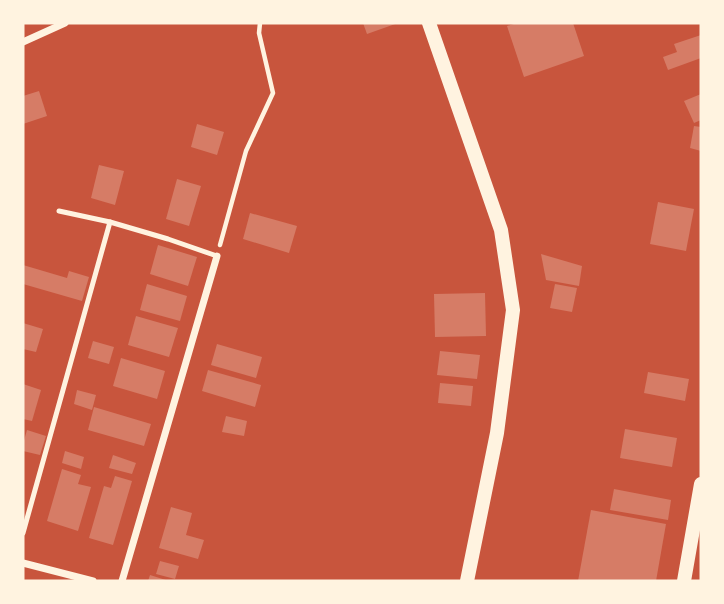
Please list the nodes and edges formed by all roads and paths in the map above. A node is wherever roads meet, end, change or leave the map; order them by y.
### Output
1 (65, 23) edge
2 (260, 23) edge
3 (429, 23) edge
4 (23, 42) edge
5 (59, 211) dead end
6 (110, 222) junction
7 (217, 256) junction
8 (701, 484) edge
9 (23, 533) edge
10 (23, 563) edge
11 (93, 581) edge
12 (122, 581) edge
13 (467, 581) edge
14 (684, 581) edge

1 - 4 street
2 - 7 path
3 - 13 main road
5 - 6 lane
6 - 7 lane
6 - 9 lane
7 - 12 street
8 - 14 main road
10 - 11 street

